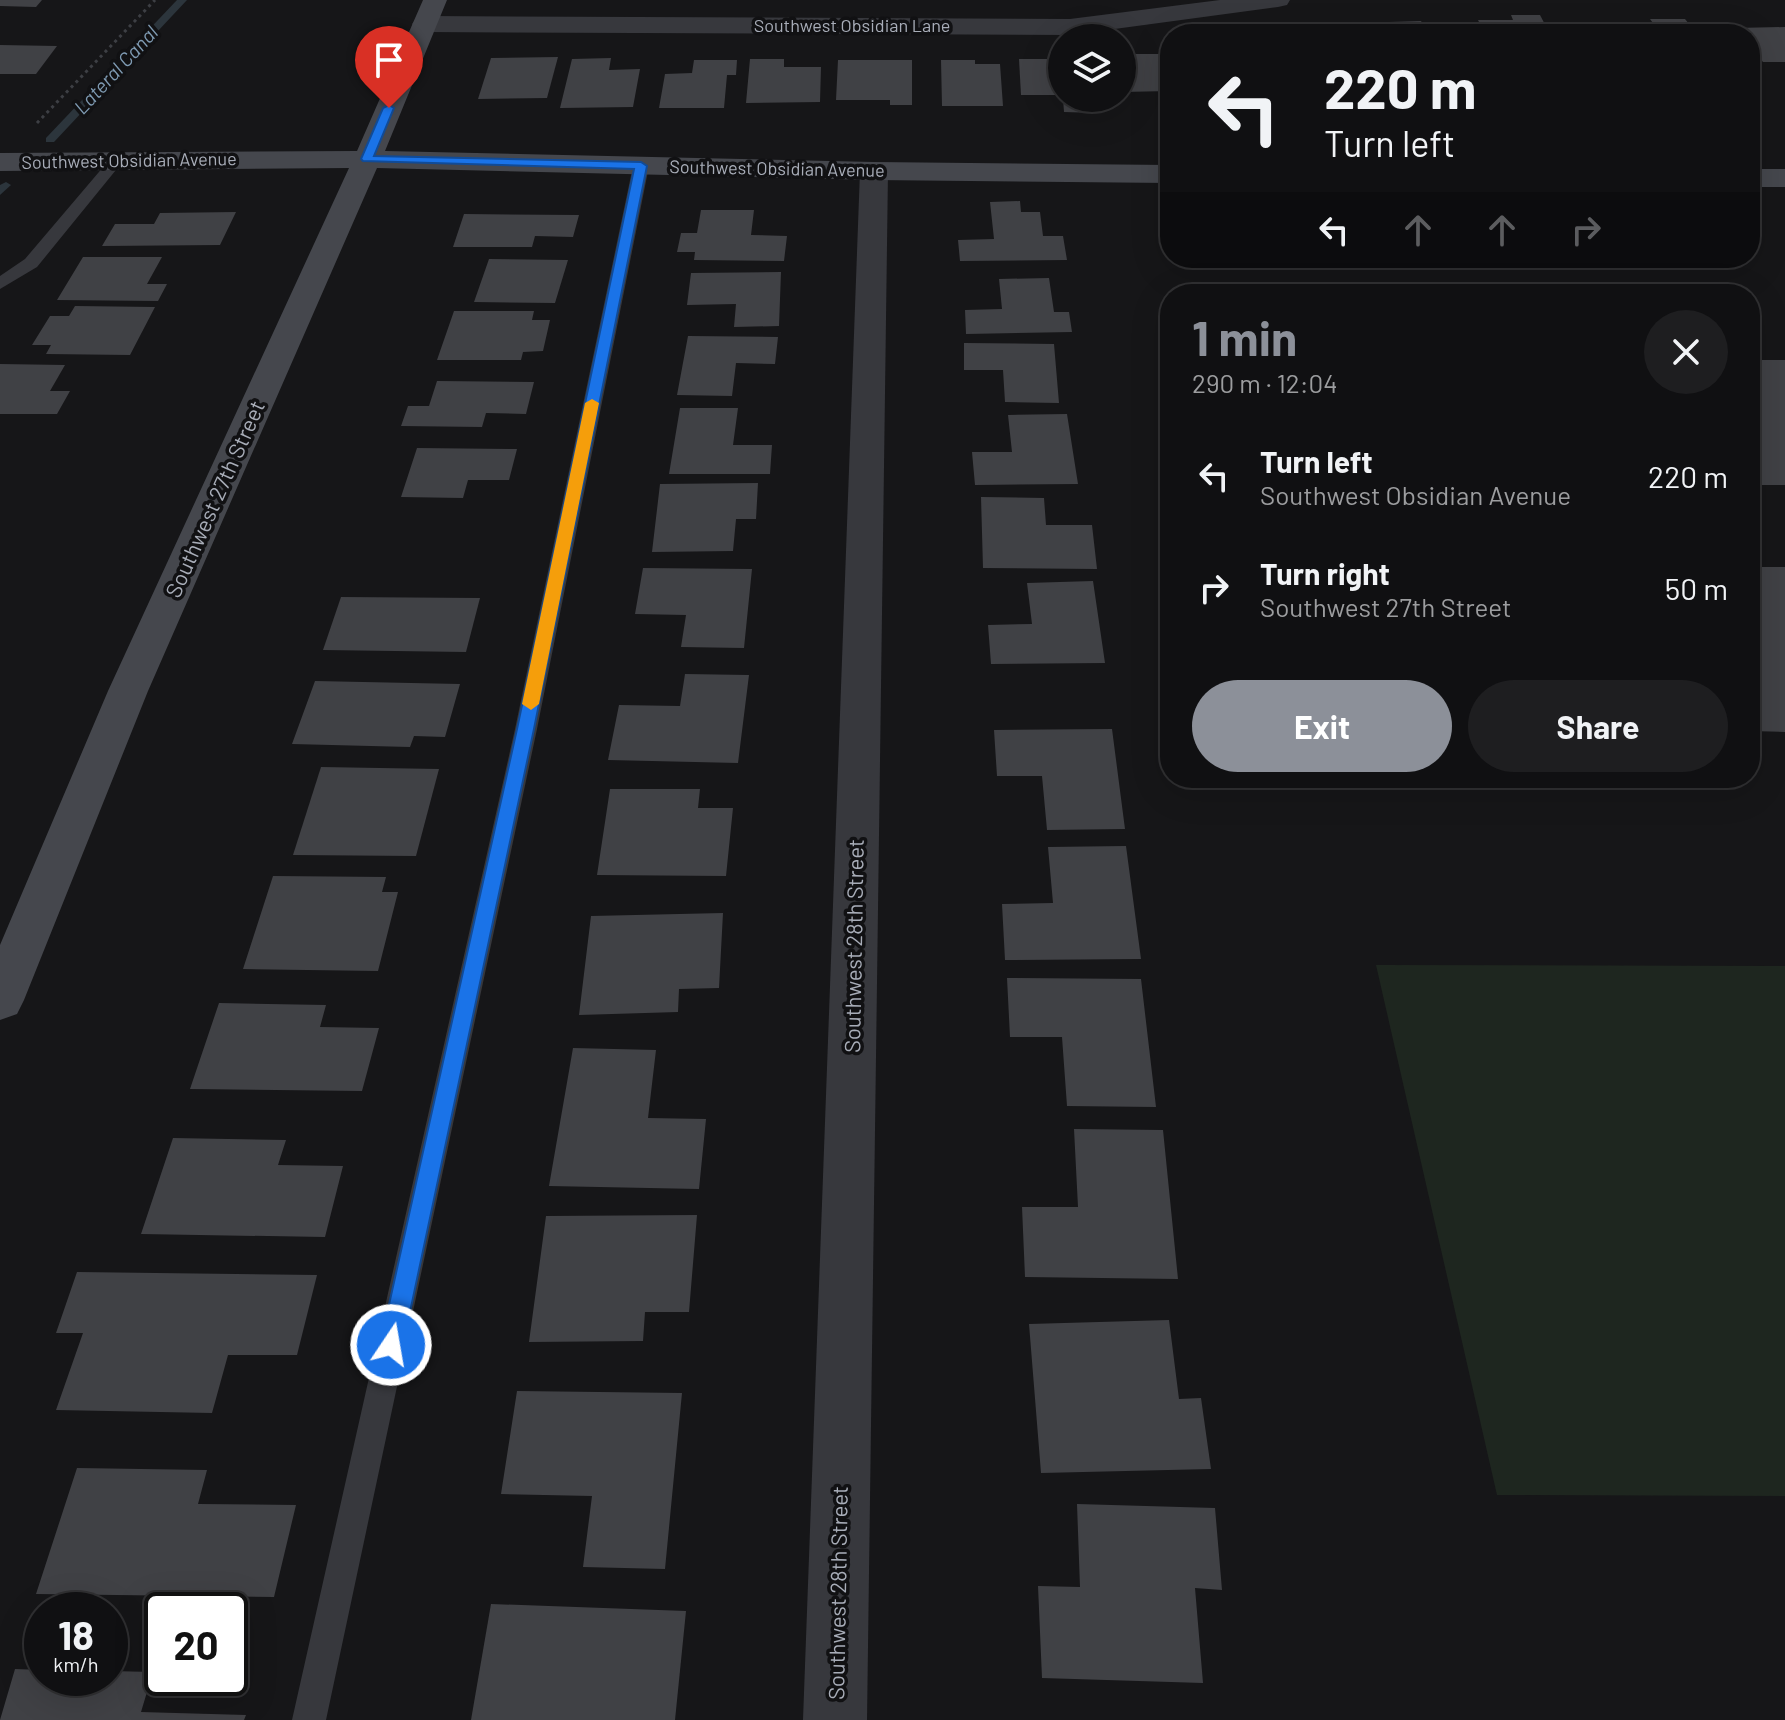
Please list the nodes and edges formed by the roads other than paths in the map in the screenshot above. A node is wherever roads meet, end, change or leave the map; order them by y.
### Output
1 (1278, 0) edge
2 (430, 12) edge
3 (367, 159) junction
4 (0, 162) edge
5 (115, 162) junction
6 (641, 166) junction
7 (874, 171) junction
8 (1160, 174) edge
9 (1760, 178) edge
10 (1785, 178) edge
11 (0, 284) edge
12 (0, 1000) edge
13 (309, 1720) edge
14 (835, 1720) edge

1 - 2 street, Southwest Obsidian Lane
2 - 3 main road, Southwest 27th Street
3 - 5 main road, Southwest Obsidian Avenue
3 - 6 main road, Southwest Obsidian Avenue
3 - 12 main road, Southwest 27th Street
4 - 5 main road, Southwest Obsidian Avenue
5 - 11 lane
6 - 7 main road, Southwest Obsidian Avenue
6 - 13 lane
7 - 8 main road, Southwest Obsidian Avenue
7 - 14 street, Southwest 28th Street
9 - 10 main road

